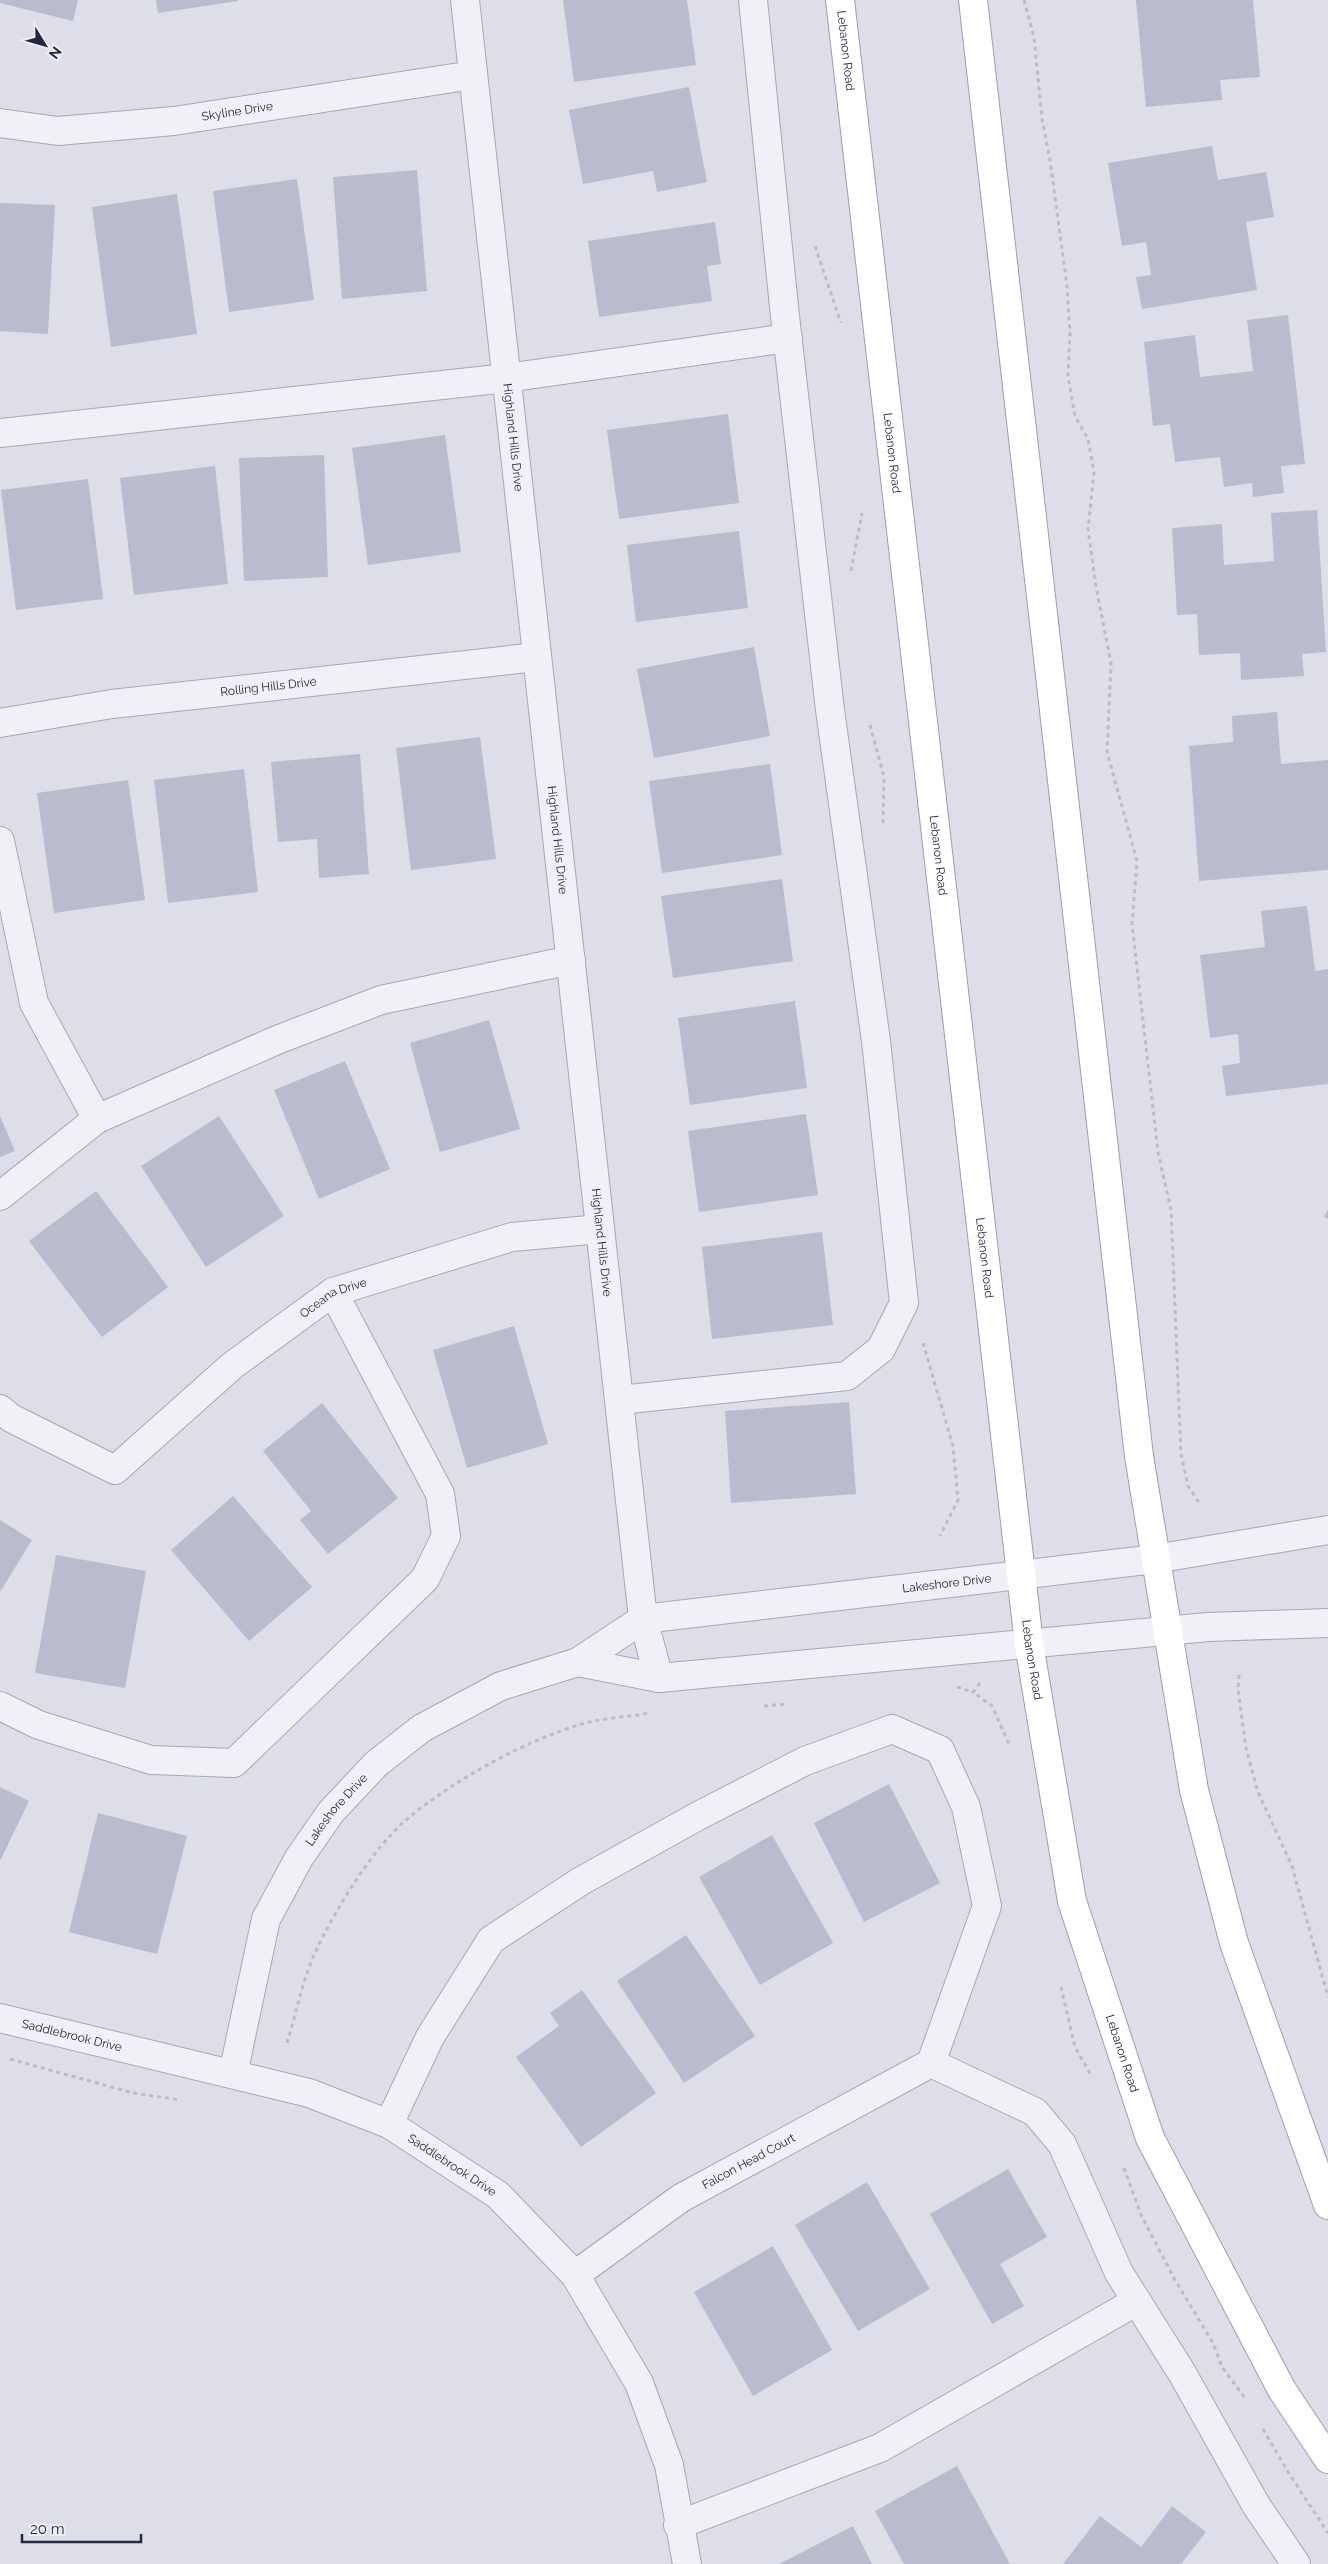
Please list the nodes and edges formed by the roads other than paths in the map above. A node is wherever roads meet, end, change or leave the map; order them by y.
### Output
1 (465, 0) edge
2 (753, 0) edge
3 (840, 0) edge
4 (973, 0) edge
5 (473, 75) junction
6 (0, 123) edge
7 (788, 338) junction
8 (506, 378) junction
9 (0, 433) edge
10 (537, 657) junction
11 (0, 723) edge
12 (0, 841) edge
13 (571, 960) junction
14 (97, 1119) junction
15 (0, 1196) edge
16 (600, 1229) junction
17 (334, 1292) junction
18 (620, 1400) junction
19 (0, 1409) edge
20 (1328, 1530) edge
21 (1156, 1559) junction
22 (1021, 1574) junction
23 (643, 1618) junction
24 (1328, 1623) edge
25 (1167, 1631) junction
26 (1029, 1644) junction
27 (578, 1662) junction
28 (659, 1678) junction
29 (0, 1706) edge
30 (0, 2018) edge
31 (932, 2063) junction
32 (233, 2074) junction
33 (389, 2124) junction
34 (1328, 2205) edge
35 (575, 2275) junction
36 (1137, 2301) junction
37 (1328, 2459) edge
38 (678, 2525) junction
39 (687, 2564) edge
40 (1296, 2564) edge

1 - 5 street, Highland Hills Drive
2 - 7 street
3 - 22 main road, Lebanon Road
4 - 21 main road
5 - 6 street, Skyline Drive
5 - 8 street, Highland Hills Drive
7 - 8 street
7 - 18 street
8 - 9 street
8 - 10 street, Highland Hills Drive
10 - 11 street, Rolling Hills Drive
10 - 13 street, Highland Hills Drive
12 - 14 street
13 - 14 street
13 - 16 street, Highland Hills Drive
14 - 15 street
16 - 17 street, Oceana Drive
16 - 18 street, Highland Hills Drive
17 - 19 street, Oceana Drive
17 - 29 street
18 - 23 street, Highland Hills Drive
20 - 21 street, Lakeshore Drive
21 - 22 street, Lakeshore Drive
21 - 25 main road
22 - 23 street, Lakeshore Drive
22 - 26 main road, Lebanon Road
23 - 27 street, Lakeshore Drive
23 - 28 street, Highland Hills Drive
24 - 25 street, Lakeshore Drive
25 - 26 street, Lakeshore Drive
25 - 34 main road
26 - 28 street, Lakeshore Drive
26 - 37 main road, Lebanon Road
27 - 28 street, Lakeshore Drive
27 - 32 street, Lakeshore Drive
30 - 32 street, Saddlebrook Drive
31 - 33 street
31 - 35 street, Falcon Head Court
31 - 36 street
32 - 33 street, Saddlebrook Drive
33 - 35 street, Saddlebrook Drive
35 - 38 street, Saddlebrook Drive
36 - 38 street
36 - 40 street
38 - 39 street, Saddlebrook Drive

